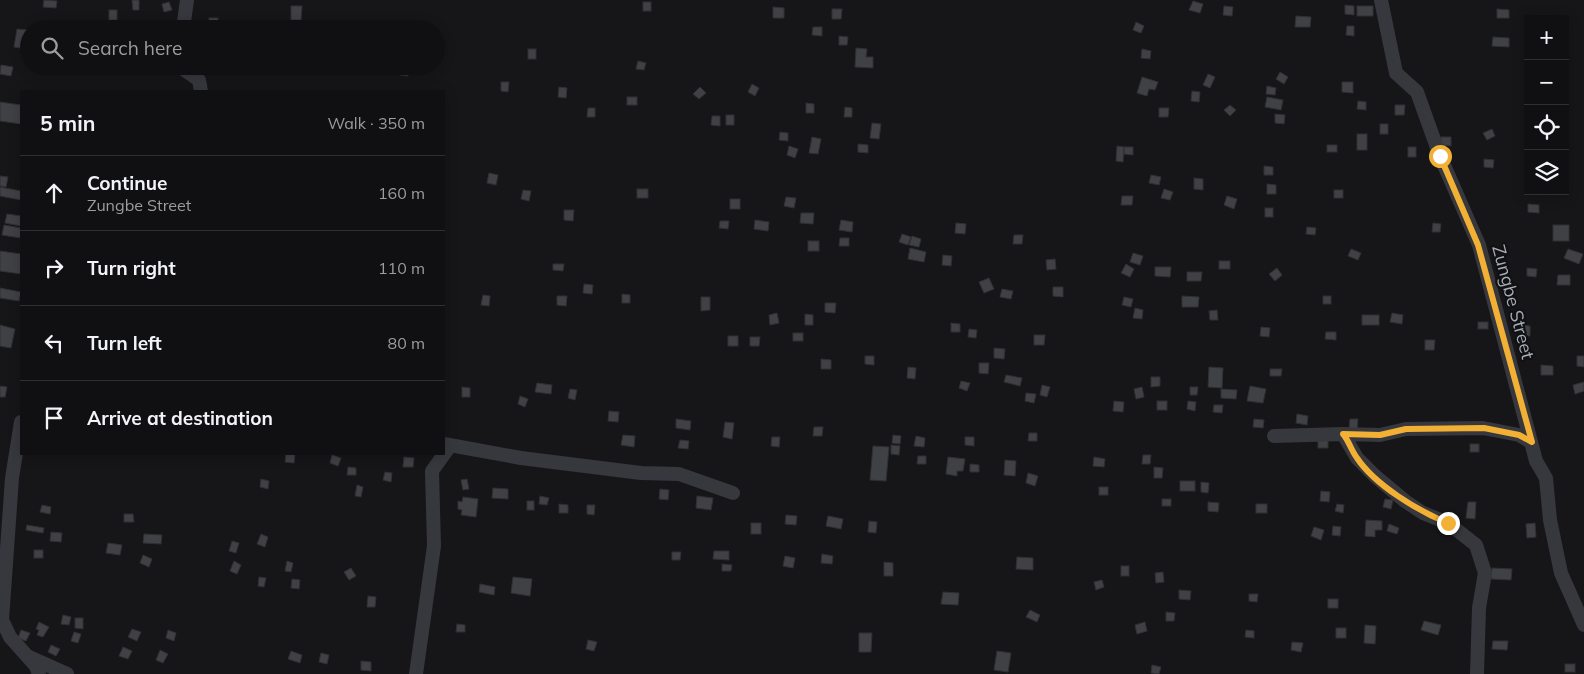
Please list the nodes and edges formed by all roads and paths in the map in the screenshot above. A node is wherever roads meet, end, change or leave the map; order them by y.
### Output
1 (187, 0) edge
2 (1381, 0) edge
3 (184, 20) edge
4 (192, 75) edge
5 (201, 90) edge
6 (20, 428) edge
7 (1343, 434) junction
8 (1274, 436) dead end
9 (1532, 442) junction
10 (447, 445) edge
11 (441, 455) edge
12 (733, 493) dead end
13 (1, 605) edge
14 (1584, 625) edge
15 (29, 656) junction
16 (39, 674) edge
17 (67, 674) edge
18 (416, 674) edge
19 (1477, 674) edge

1 - 3 street
2 - 9 street, Zungbe Street
4 - 5 street
6 - 13 street
7 - 8 street
7 - 9 street
7 - 19 street
9 - 14 street, Zungbe Street
10 - 12 street
11 - 18 street
13 - 15 street
15 - 16 street
15 - 17 street

